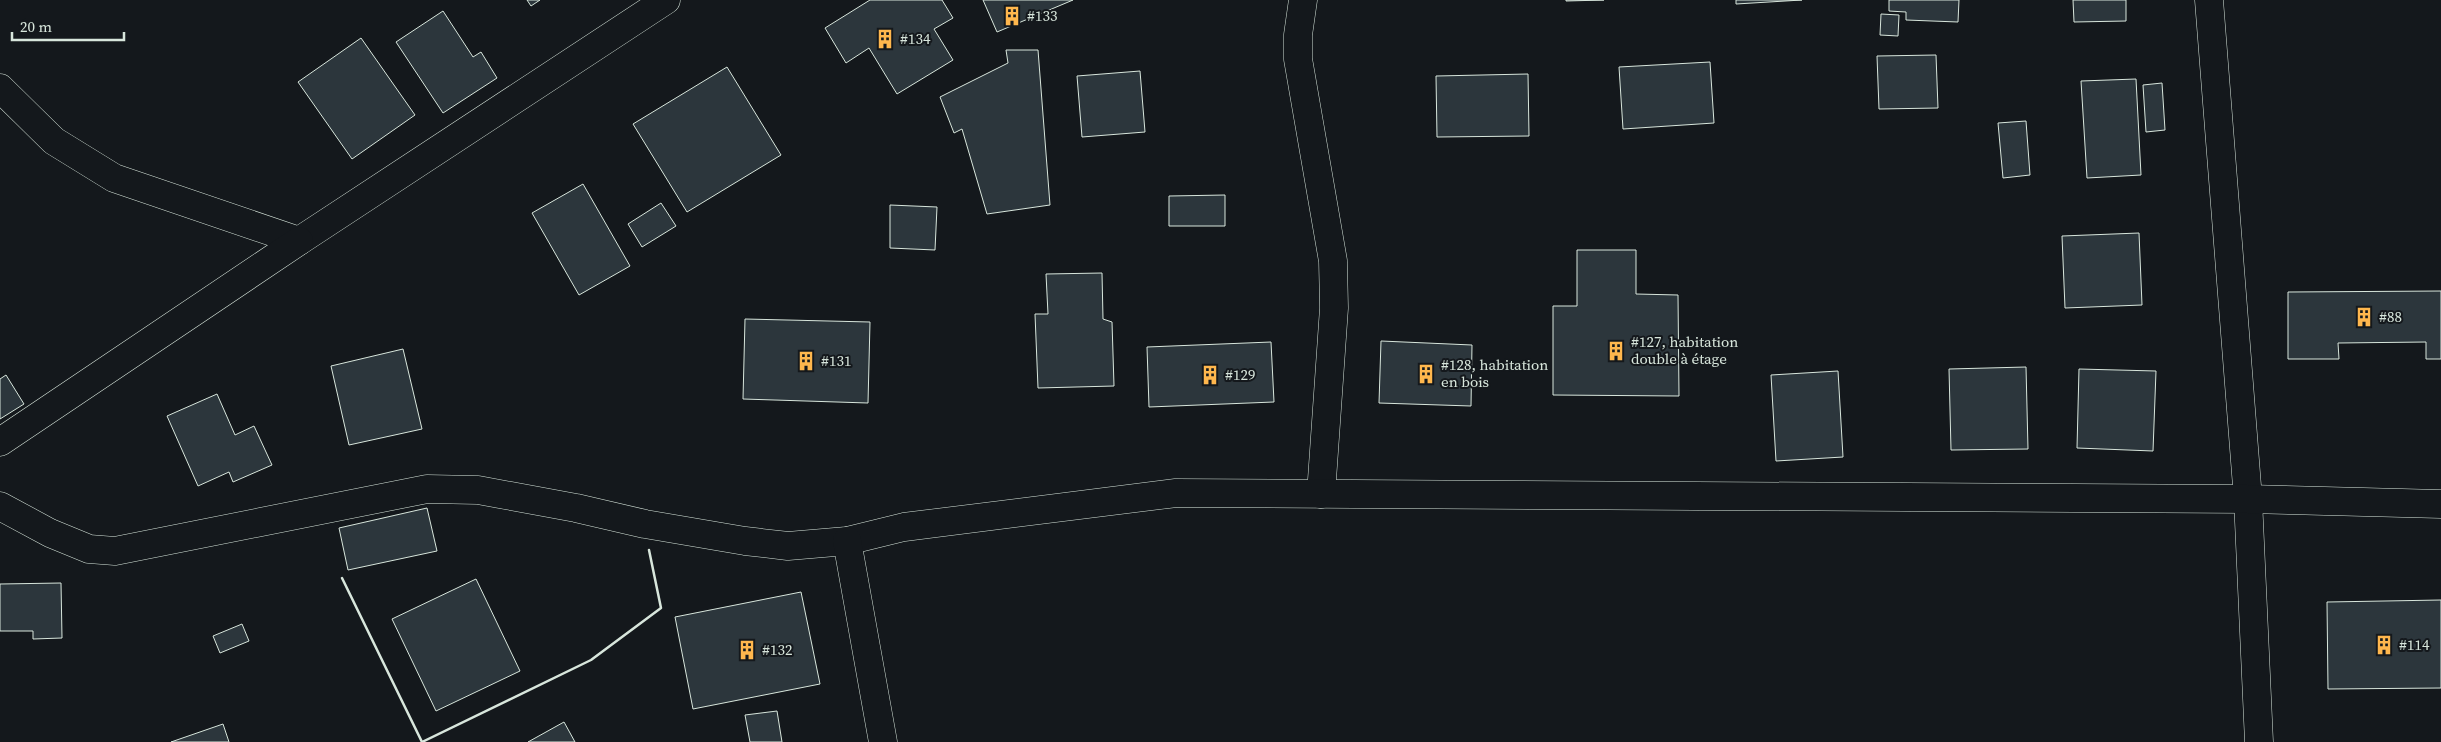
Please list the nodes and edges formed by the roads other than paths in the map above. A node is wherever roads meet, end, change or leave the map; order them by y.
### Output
1 (666, 0) edge
2 (1303, 0) edge
3 (2209, 0) edge
4 (0, 88) edge
5 (299, 240) junction
6 (0, 442) edge
7 (1321, 494) junction
8 (2248, 499) junction
9 (2441, 504) edge
10 (0, 506) edge
11 (847, 541) junction
12 (884, 742) edge
13 (2259, 742) edge

1 - 5 street
2 - 7 street
3 - 8 street
4 - 5 street
5 - 6 street
7 - 8 street
7 - 11 street
8 - 9 street
8 - 13 street
10 - 11 street
11 - 12 street

